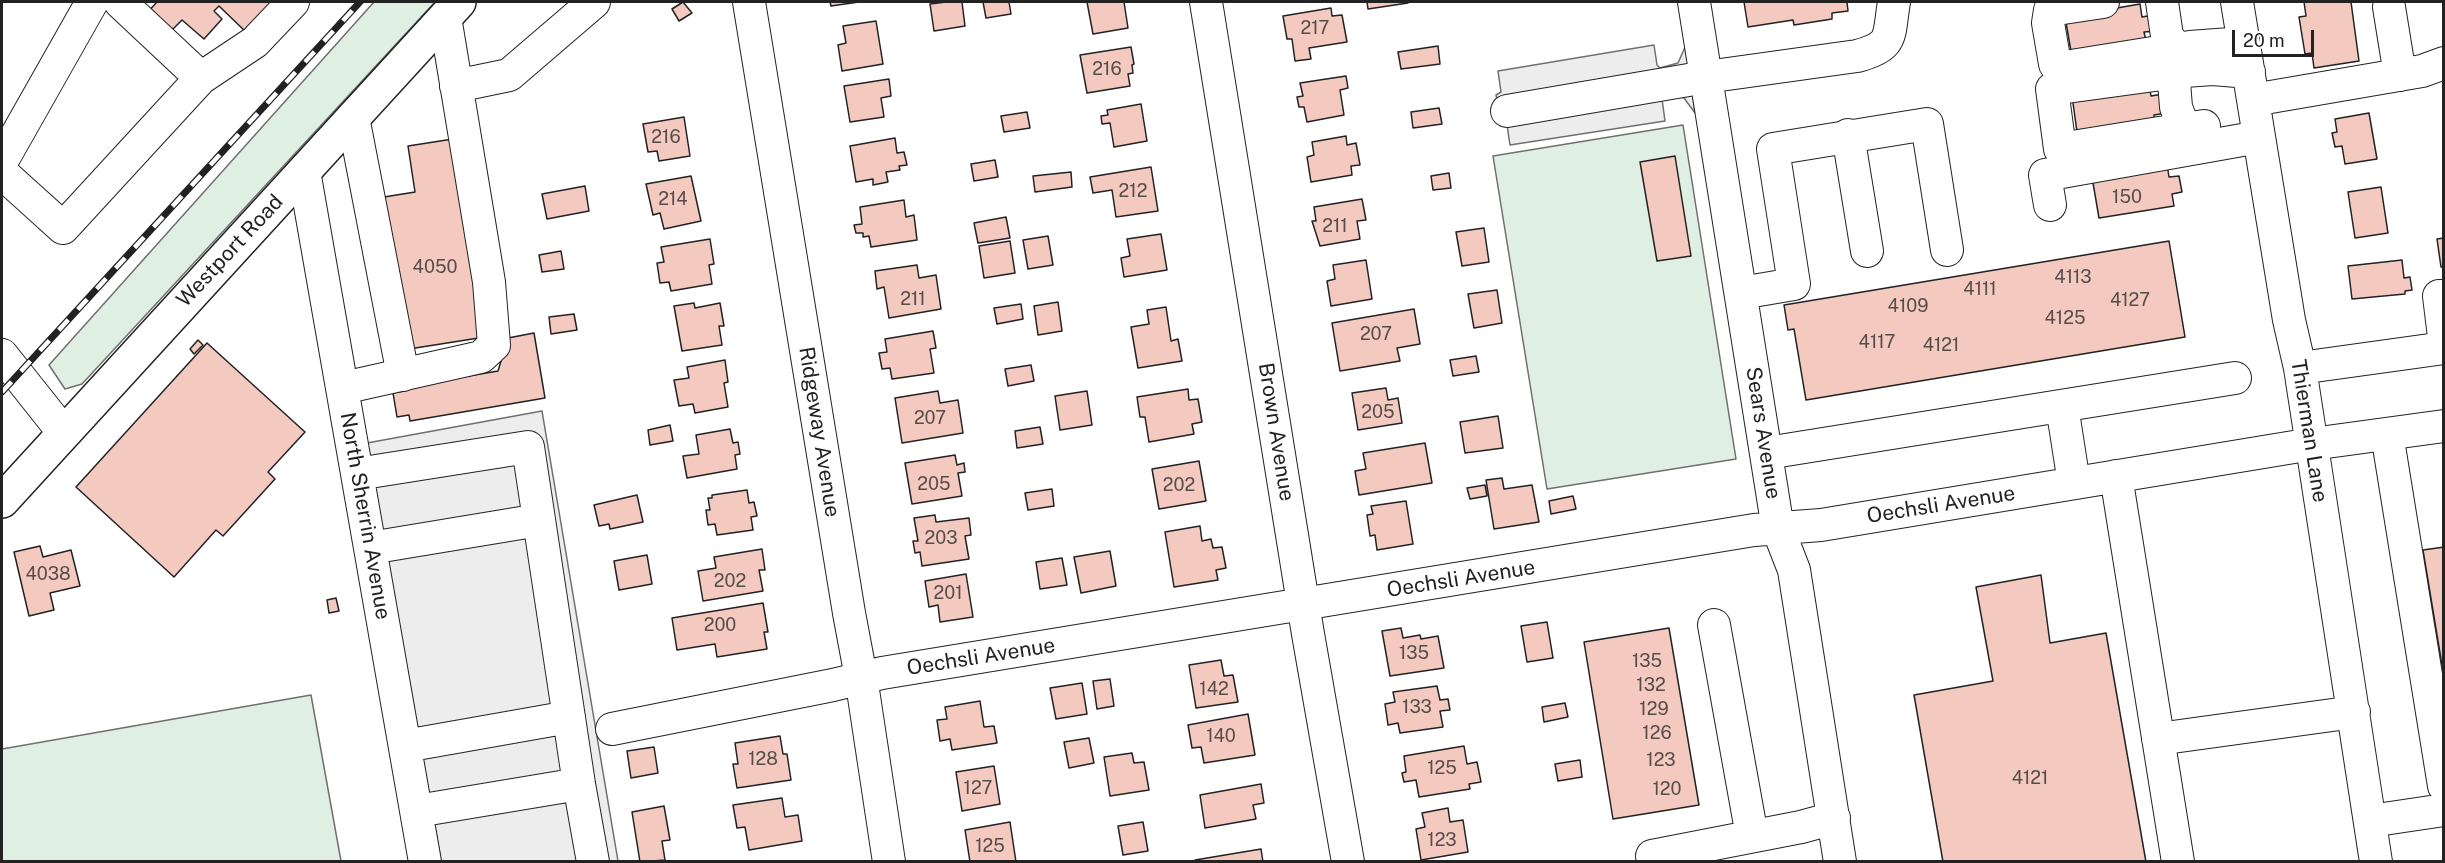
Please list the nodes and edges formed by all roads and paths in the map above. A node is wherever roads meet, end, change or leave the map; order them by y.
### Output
1 (92, 2) edge
2 (120, 2) edge
3 (293, 2) edge
4 (594, 2) edge
5 (749, 2) edge
6 (1206, 2) edge
7 (1694, 2) edge
8 (1894, 2) edge
9 (2103, 2) edge
10 (2162, 2) edge
11 (2237, 2) edge
12 (2389, 7) dead end
13 (452, 9) edge
14 (2181, 60) junction
15 (2444, 63) edge
16 (2400, 75) junction
17 (1706, 77) junction
18 (201, 78) junction
19 (456, 86) junction
20 (2252, 93) junction
21 (1508, 111) dead end
22 (353, 117) junction
23 (2184, 129) junction
24 (1848, 135) junction
25 (2, 160) edge
26 (304, 171) junction
27 (2, 173) edge
28 (2050, 205) dead end
29 (1947, 250) dead end
30 (1867, 251) dead end
31 (1741, 293) junction
32 (2444, 296) edge
33 (2444, 337) edge
34 (2444, 348) edge
35 (2, 356) edge
36 (2300, 368) junction
37 (403, 375) junction
38 (2235, 378) dead end
39 (343, 388) junction
40 (2062, 406) junction
41 (2444, 426) edge
42 (63, 433) junction
43 (2386, 434) junction
44 (2312, 444) junction
45 (1767, 453) junction
46 (357, 474) junction
47 (2116, 476) junction
48 (2074, 483) junction
49 (2, 501) edge
50 (539, 520) junction
51 (1778, 529) junction
52 (370, 548) junction
53 (1304, 605) junction
54 (1714, 625) dead end
55 (861, 677) junction
56 (2354, 712) junction
57 (569, 717) junction
58 (612, 729) dead end
59 (2158, 739) junction
60 (405, 746) junction
61 (579, 784) junction
62 (2444, 786) edge
63 (2444, 810) edge
64 (417, 811) junction
65 (1834, 818) junction
66 (2370, 821) junction
67 (1752, 836) junction
68 (1652, 856) dead end
69 (425, 861) edge
70 (589, 861) edge
71 (889, 861) edge
72 (1348, 861) edge
73 (1840, 861) edge
74 (2178, 861) edge
75 (2376, 861) edge

1 - 25 street
2 - 18 street
3 - 18 street
4 - 19 street
5 - 55 street, Ridgeway Avenue
6 - 53 street, Brown Avenue
7 - 17 street, Sears Avenue
8 - 17 street
9 - 14 street
10 - 14 street
11 - 20 street, Thierman Lane
12 - 16 street
13 - 19 street
13 - 22 main road, Westport Road
14 - 20 street
14 - 23 street
14 - 23 street
15 - 16 street
16 - 20 street
17 - 21 street
17 - 31 street, Sears Avenue
18 - 27 street
19 - 37 street
20 - 23 street
20 - 28 street
20 - 36 street, Thierman Lane
22 - 26 main road, Westport Road
22 - 37 street
24 - 29 street
24 - 30 street
24 - 31 street
26 - 39 street, North Sherrin Avenue
26 - 42 main road, Westport Road
31 - 45 street, Sears Avenue
32 - 33 street
34 - 36 street
35 - 42 street
36 - 44 street, Thierman Lane
37 - 39 street
38 - 40 street
39 - 46 street, North Sherrin Avenue
40 - 45 street
40 - 48 street
41 - 43 street, Oechsli Avenue
42 - 49 main road, Westport Road
43 - 44 street, Oechsli Avenue
43 - 62 street
44 - 47 street, Oechsli Avenue
44 - 56 street, Thierman Lane
45 - 51 street, Sears Avenue
46 - 50 street
46 - 52 street, North Sherrin Avenue
47 - 48 street, Oechsli Avenue
47 - 59 street
48 - 51 street, Oechsli Avenue
50 - 52 street
50 - 57 street
51 - 53 street, Oechsli Avenue
51 - 65 street, Sears Avenue
52 - 60 street, North Sherrin Avenue
53 - 55 street, Oechsli Avenue
53 - 72 street, Brown Avenue
54 - 67 street
55 - 58 street, Oechsli Avenue
55 - 71 street, Ridgeway Avenue
56 - 59 street
56 - 66 street, Thierman Lane
57 - 60 street
57 - 61 street
59 - 74 street
60 - 64 street, North Sherrin Avenue
61 - 64 street
61 - 70 street
63 - 66 street
64 - 69 street, North Sherrin Avenue
65 - 67 street
65 - 73 street, Sears Avenue
66 - 75 street, Thierman Lane
67 - 68 street

